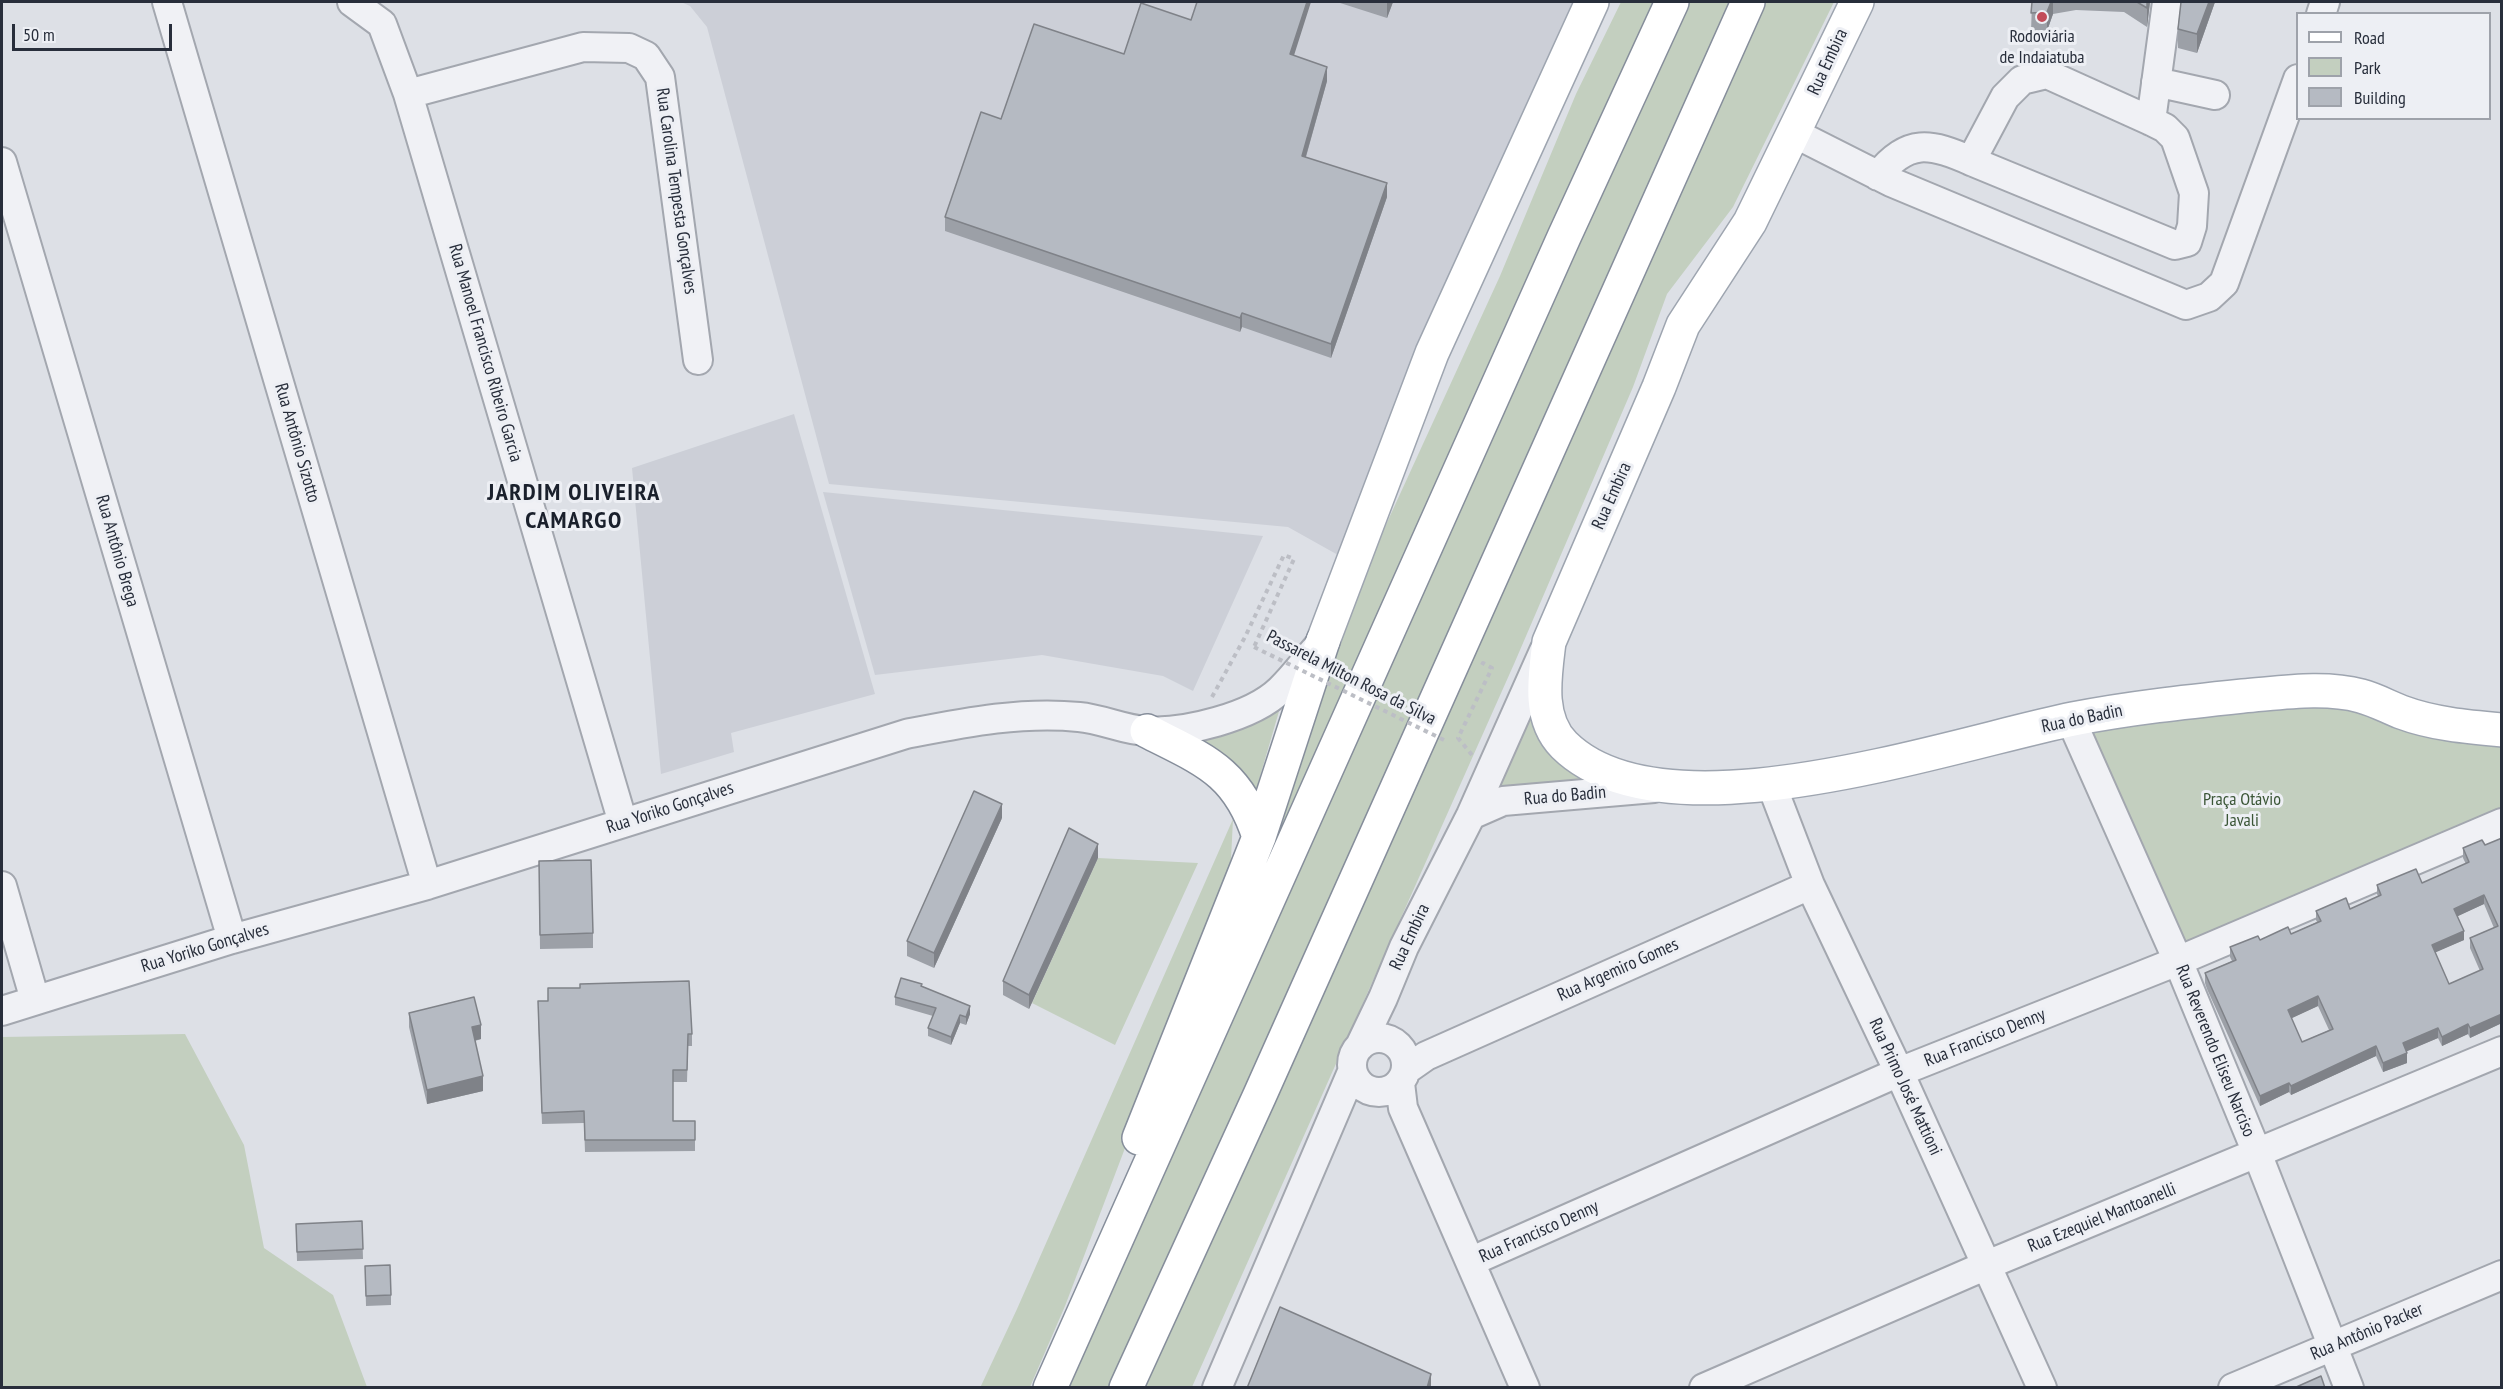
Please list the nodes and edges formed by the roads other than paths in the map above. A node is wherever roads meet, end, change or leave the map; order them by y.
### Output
1 (167, 2) edge
2 (352, 2) edge
3 (1592, 2) edge
4 (1672, 2) edge
5 (1748, 2) edge
6 (1857, 2) edge
7 (2167, 2) edge
8 (2156, 82) junction
9 (2296, 84) edge
10 (408, 94) junction
11 (2215, 95) dead end
12 (2151, 121) junction
13 (1794, 133) junction
14 (1971, 161) junction
15 (2, 162) edge
16 (1878, 176) junction
17 (698, 360) dead end
18 (1323, 641) junction
19 (1549, 642) junction
20 (2071, 720) junction
21 (2502, 730) edge
22 (1147, 731) junction
23 (1772, 786) junction
24 (1662, 787) junction
25 (1471, 815) junction
26 (623, 823) junction
27 (2502, 824) edge
28 (1259, 837) junction
29 (427, 885) junction
30 (1810, 885) junction
31 (2, 886) edge
32 (232, 939) junction
33 (2178, 961) junction
34 (35, 1000) junction
35 (2, 1011) edge
36 (2502, 1051) edge
37 (1899, 1072) junction
38 (1385, 1073) junction
39 (2257, 1153) junction
40 (1472, 1261) junction
41 (1107, 1264) junction
42 (1987, 1265) junction
43 (2502, 1275) edge
44 (2332, 1347) junction
45 (1050, 1388) edge
46 (1126, 1388) edge
47 (1217, 1388) edge
48 (1525, 1388) edge
49 (1704, 1388) edge
50 (2042, 1388) edge
51 (2233, 1388) edge
52 (2349, 1388) edge

1 - 29 street, Rua Antônio Sizotto
2 - 10 street, Rua Manoel Francisco Ribeiro Garcia
3 - 18 main road
4 - 41 main road
5 - 46 main road
6 - 13 main road, Rua Embira
7 - 8 street
8 - 11 street
8 - 12 street
9 - 16 street
10 - 17 street, Rua Carolina Tempesta Gonçalves
10 - 26 street, Rua Manoel Francisco Ribeiro Garcia
12 - 14 street
12 - 14 street
13 - 16 street
13 - 19 main road, Rua Embira
14 - 16 street
15 - 32 street, Rua Antônio Brega
18 - 22 street, Rua Yoriko Gonçalves
18 - 28 main road
19 - 24 main road, Rua do Badin
19 - 25 street, Rua Embira
20 - 21 main road, Rua do Badin
20 - 23 main road, Rua do Badin
20 - 33 street, Rua Reverendo Eliseu Narciso
22 - 26 street, Rua Yoriko Gonçalves
22 - 28 main road
23 - 24 main road, Rua do Badin
23 - 30 street, Rua Primo José Mattioni
24 - 25 street, Rua do Badin
25 - 38 street, Rua Embira
26 - 29 street, Rua Yoriko Gonçalves
27 - 33 street, Rua Francisco Denny
28 - 41 main road
29 - 32 street, Rua Yoriko Gonçalves
30 - 37 street, Rua Primo José Mattioni
30 - 38 street, Rua Argemiro Gomes
31 - 34 street
32 - 34 street, Rua Yoriko Gonçalves
33 - 37 street, Rua Francisco Denny
33 - 39 street, Rua Reverendo Eliseu Narciso
34 - 35 street, Rua Yoriko Gonçalves
36 - 39 street, Rua Ezequiel Mantoanelli
37 - 40 street, Rua Francisco Denny
37 - 42 street, Rua Primo José Mattioni
38 - 40 street
38 - 47 street
39 - 42 street, Rua Ezequiel Mantoanelli
39 - 44 street, Rua Reverendo Eliseu Narciso
40 - 48 street
41 - 45 main road
42 - 49 street, Rua Ezequiel Mantoanelli
42 - 50 street, Rua Primo José Mattioni
43 - 44 street, Rua Antônio Packer
44 - 51 street, Rua Antônio Packer
44 - 52 street, Rua Reverendo Eliseu Narciso

